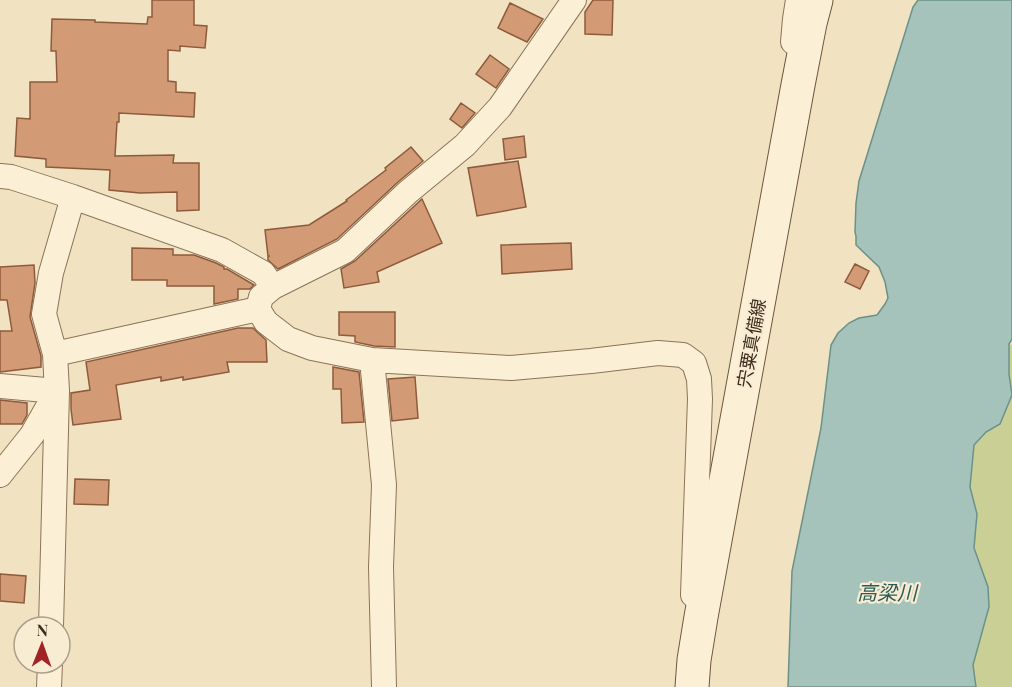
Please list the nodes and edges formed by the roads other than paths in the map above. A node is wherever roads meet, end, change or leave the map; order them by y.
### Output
1 (574, 0) edge
2 (798, 0) edge
3 (816, 0) edge
4 (798, 85) junction
5 (0, 176) edge
6 (73, 197) junction
7 (273, 287) junction
8 (258, 309) junction
9 (55, 354) junction
10 (372, 360) junction
11 (0, 386) edge
12 (57, 391) junction
13 (0, 475) edge
14 (51, 615) edge
15 (701, 617) junction
16 (384, 687) edge
17 (692, 687) edge

1 - 7 street
2 - 4 street
3 - 4 main road, 宍粟真備線
4 - 15 main road, 宍粟真備線
5 - 6 street
6 - 7 street
6 - 9 street
7 - 8 street
8 - 9 street
8 - 10 street
9 - 12 street
10 - 15 street
10 - 16 street
11 - 12 street
12 - 13 street
12 - 14 street
15 - 17 main road, 宍粟真備線

